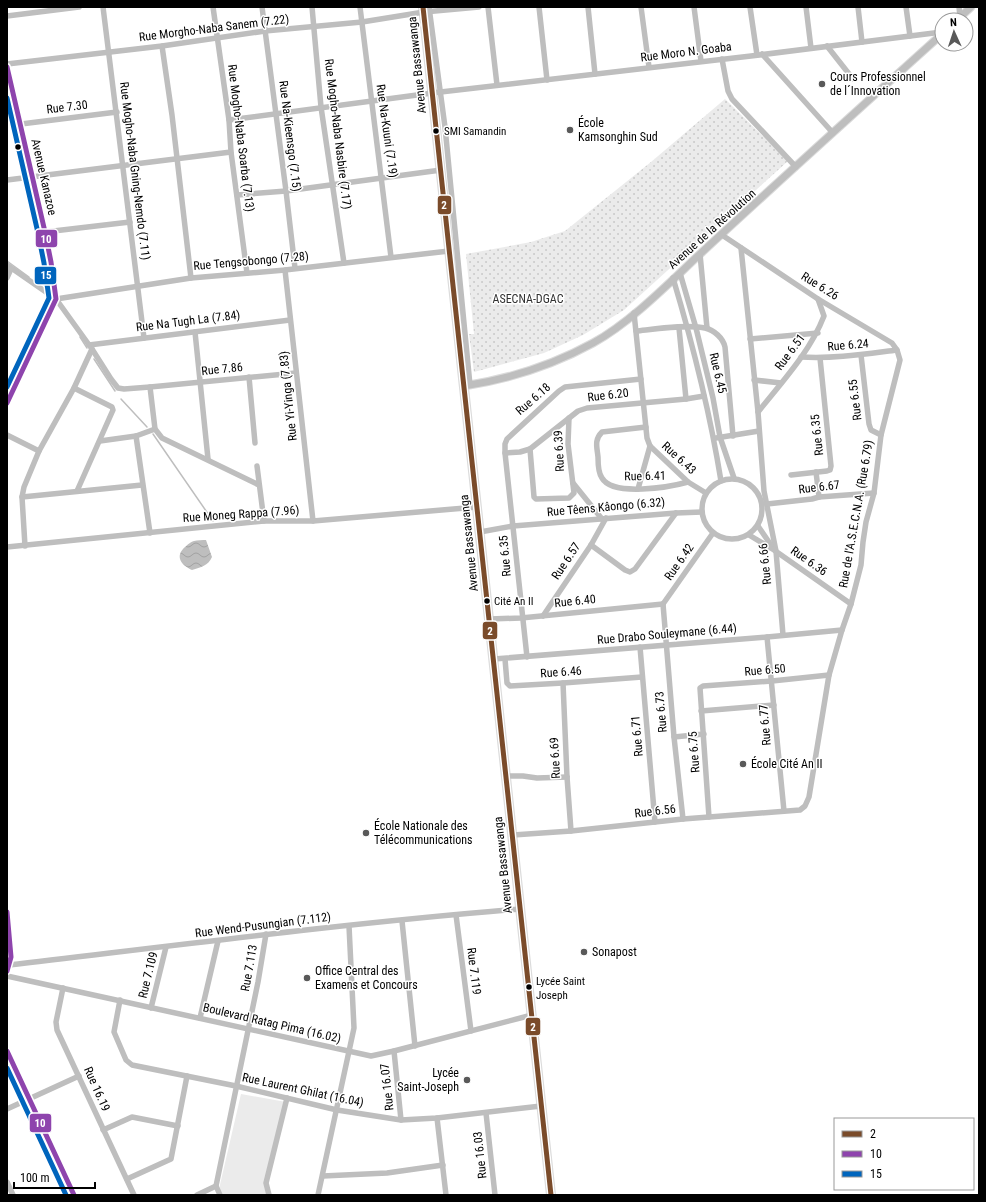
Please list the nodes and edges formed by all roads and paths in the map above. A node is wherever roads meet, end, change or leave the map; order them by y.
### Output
1 (79, 7) edge
2 (103, 7) edge
3 (213, 7) edge
4 (262, 7) edge
5 (312, 7) edge
6 (360, 7) edge
7 (479, 7) edge
8 (488, 7) edge
9 (538, 7) edge
10 (588, 7) edge
11 (641, 7) edge
12 (694, 7) edge
13 (750, 7) edge
14 (806, 7) edge
15 (858, 7) edge
16 (906, 7) edge
17 (427, 9) edge
18 (7, 16) edge
19 (362, 22) junction
20 (314, 27) junction
21 (265, 31) junction
22 (934, 34) edge
23 (910, 36) junction
24 (217, 38) junction
25 (934, 40) edge
26 (862, 42) junction
27 (162, 46) junction
28 (827, 46) junction
29 (811, 48) junction
30 (108, 52) junction
31 (760, 55) junction
32 (722, 58) junction
33 (701, 61) junction
34 (7, 66) edge
35 (648, 67) junction
36 (595, 74) junction
37 (853, 79) dead end
38 (547, 80) junction
39 (497, 85) junction
40 (436, 92) junction
41 (371, 101) junction
42 (321, 107) junction
43 (117, 112) junction
44 (276, 114) junction
45 (229, 120) junction
46 (21, 124) junction
47 (833, 133) junction
48 (231, 152) junction
49 (176, 159) junction
50 (123, 166) junction
51 (796, 167) junction
52 (441, 170) junction
53 (33, 177) junction
54 (382, 178) junction
55 (7, 180) edge
56 (333, 185) junction
57 (286, 191) junction
58 (237, 195) junction
59 (130, 222) junction
60 (45, 232) junction
61 (722, 235) junction
62 (741, 248) junction
63 (449, 251) junction
64 (700, 254) junction
65 (391, 257) junction
66 (344, 264) junction
67 (9, 267) edge
68 (294, 268) junction
69 (285, 270) junction
70 (247, 273) junction
71 (680, 273) junction
72 (7, 278) edge
73 (191, 278) junction
74 (674, 278) junction
75 (138, 285) junction
76 (56, 298) junction
77 (818, 299) junction
78 (634, 313) junction
79 (290, 320) junction
80 (695, 326) junction
81 (688, 327) junction
82 (679, 328) junction
83 (707, 328) junction
84 (636, 331) junction
85 (195, 332) junction
86 (818, 333) junction
87 (144, 338) junction
88 (750, 339) junction
89 (90, 347) junction
90 (897, 350) junction
91 (861, 355) junction
92 (801, 357) junction
93 (703, 358) junction
94 (820, 358) junction
95 (696, 360) junction
96 (296, 372) junction
97 (249, 377) junction
98 (641, 379) junction
99 (7, 380) edge
100 (754, 380) junction
101 (200, 382) junction
102 (781, 382) junction
103 (16, 384) junction
104 (467, 385) junction
105 (150, 387) junction
106 (74, 388) junction
107 (711, 390) junction
108 (703, 394) junction
109 (686, 399) junction
110 (7, 403) edge
111 (644, 403) junction
112 (758, 412) junction
113 (569, 418) junction
114 (646, 427) junction
115 (155, 429) junction
116 (759, 431) junction
117 (881, 434) junction
118 (7, 435) edge
119 (136, 436) junction
120 (733, 436) junction
121 (717, 438) junction
122 (100, 441) junction
123 (255, 443) dead end
124 (650, 446) junction
125 (530, 449) junction
126 (39, 452) junction
127 (505, 453) junction
128 (208, 460) junction
129 (257, 466) dead end
130 (816, 472) junction
131 (791, 475) dead end
132 (734, 478) junction
133 (720, 481) junction
134 (688, 482) junction
135 (572, 483) junction
136 (142, 485) junction
137 (259, 486) junction
138 (638, 489) junction
139 (77, 491) junction
140 (706, 493) junction
141 (874, 493) junction
142 (22, 497) junction
143 (819, 497) junction
144 (767, 504) junction
145 (477, 507) junction
146 (676, 512) junction
147 (702, 512) junction
148 (604, 519) junction
149 (264, 521) junction
150 (313, 521) junction
151 (513, 526) junction
152 (758, 526) junction
153 (480, 532) junction
154 (150, 533) junction
155 (714, 533) junction
156 (749, 535) junction
157 (591, 545) junction
158 (25, 546) junction
159 (7, 547) edge
160 (775, 551) junction
161 (663, 604) junction
162 (851, 604) junction
163 (543, 616) junction
164 (522, 618) junction
165 (490, 619) junction
166 (842, 630) junction
167 (783, 635) junction
168 (767, 637) junction
169 (666, 645) junction
170 (640, 647) junction
171 (526, 657) junction
172 (494, 659) junction
173 (505, 659) junction
174 (829, 675) junction
175 (642, 677) junction
176 (772, 681) junction
177 (563, 683) junction
178 (703, 686) joint
179 (774, 705) junction
180 (701, 711) junction
181 (704, 734) junction
182 (674, 737) junction
183 (506, 776) junction
184 (567, 777) junction
185 (800, 810) joint
186 (784, 811) junction
187 (709, 817) junction
188 (683, 819) junction
189 (655, 822) junction
190 (571, 831) junction
191 (512, 835) junction
192 (520, 909) junction
193 (7, 912) edge
194 (456, 914) junction
195 (402, 921) junction
196 (349, 926) junction
197 (266, 934) junction
198 (218, 941) junction
199 (166, 946) junction
200 (8, 968) edge
201 (7, 976) edge
202 (63, 988) junction
203 (120, 1000) junction
204 (151, 1008) junction
205 (532, 1015) junction
206 (200, 1018) junction
207 (248, 1030) junction
208 (471, 1031) junction
209 (415, 1046) junction
210 (7, 1051) edge
211 (394, 1051) junction
212 (349, 1052) junction
213 (79, 1076) junction
214 (187, 1076) junction
215 (236, 1086) junction
216 (287, 1098) junction
217 (30, 1099) junction
218 (541, 1106) junction
219 (7, 1110) edge
220 (337, 1110) junction
221 (486, 1113) junction
222 (437, 1118) junction
223 (401, 1120) junction
224 (178, 1126) junction
225 (103, 1130) junction
226 (442, 1165) junction
227 (323, 1176) junction
228 (127, 1179) junction
229 (7, 1182) edge
230 (216, 1186) junction
231 (13, 1195) edge
232 (74, 1195) edge
233 (134, 1195) edge
234 (197, 1195) edge
235 (220, 1195) edge
236 (269, 1195) edge
237 (318, 1195) edge
238 (446, 1195) edge
239 (495, 1195) edge
240 (551, 1195) edge

1 - 18 street
2 - 30 street, Rue Mogho-Naba Gning-Nemdo (7.11)
3 - 24 street, Rue Mogho-Naba Soarba (7.13)
4 - 21 street, Rue Na-Kieensgo (7.15)
5 - 20 street, Rue Mogho-Naba Nasbire (7.17)
6 - 19 street, Rue Na-Kuuni (7.19)
7 - 17 street, Rue Morgho-Naba Sanem (7.22)
8 - 39 street
9 - 38 street
10 - 36 street
11 - 35 street
12 - 33 street
13 - 31 street
14 - 29 street
15 - 26 street
16 - 23 street
17 - 19 street, Rue Morgho-Naba Sanem (7.22)
17 - 40 highway, Avenue Bassawanga
19 - 20 street, Rue Morgho-Naba Sanem (7.22)
19 - 41 street, Rue Na-Kuuni (7.19)
20 - 21 street, Rue Morgho-Naba Sanem (7.22)
20 - 42 street, Rue Mogho-Naba Nasbire (7.17)
21 - 24 street, Rue Morgho-Naba Sanem (7.22)
21 - 44 street, Rue Na-Kieensgo (7.15)
22 - 23 street, Rue Moro N. Goaba
23 - 26 street, Rue Moro N. Goaba
24 - 27 street, Rue Morgho-Naba Sanem (7.22)
24 - 45 street, Rue Mogho-Naba Soarba (7.13)
25 - 47 main road, Avenue de la Révolution
26 - 28 street, Rue Moro N. Goaba
27 - 30 street, Rue Morgho-Naba Sanem (7.22)
27 - 49 street
28 - 29 street, Rue Moro N. Goaba
28 - 37 street
29 - 31 street, Rue Moro N. Goaba
30 - 34 street, Rue Morgho-Naba Sanem (7.22)
30 - 43 street, Rue Mogho-Naba Gning-Nemdo (7.11)
31 - 32 street, Rue Moro N. Goaba
31 - 47 street
32 - 33 street, Rue Moro N. Goaba
32 - 51 street
33 - 35 street, Rue Moro N. Goaba
34 - 46 street, Avenue Kanazoe
35 - 36 street, Rue Moro N. Goaba
36 - 38 street, Rue Moro N. Goaba
38 - 39 street, Rue Moro N. Goaba
39 - 40 street, Rue Moro N. Goaba
40 - 41 street, Rue Moro N. Goaba
40 - 52 highway, Avenue Bassawanga
40 - 104 street
41 - 42 street, Rue Moro N. Goaba
41 - 54 street, Rue Na-Kuuni (7.19)
42 - 44 street, Rue Moro N. Goaba
42 - 56 street, Rue Mogho-Naba Nasbire (7.17)
43 - 46 street, Rue 7.30
43 - 50 street, Rue Mogho-Naba Gning-Nemdo (7.11)
44 - 45 street, Rue Moro N. Goaba
44 - 57 street, Rue Na-Kieensgo (7.15)
45 - 48 street, Rue Mogho-Naba Soarba (7.13)
46 - 53 street, Avenue Kanazoe
47 - 51 main road, Avenue de la Révolution
48 - 49 street
48 - 58 street, Rue Mogho-Naba Soarba (7.13)
49 - 50 street
49 - 73 street
50 - 53 street
50 - 59 street, Rue Mogho-Naba Gning-Nemdo (7.11)
51 - 61 main road, Avenue de la Révolution
52 - 54 street
52 - 63 highway, Avenue Bassawanga
53 - 55 street
53 - 60 street, Avenue Kanazoe
54 - 56 street
54 - 65 street, Rue Na-Kuuni (7.19)
56 - 57 street
56 - 66 street, Rue Mogho-Naba Nasbire (7.17)
57 - 58 street
57 - 68 street, Rue Na-Kieensgo (7.15)
58 - 70 street, Rue Mogho-Naba Soarba (7.13)
59 - 60 street
59 - 75 street, Rue Mogho-Naba Gning-Nemdo (7.11)
60 - 76 street, Avenue Kanazoe
61 - 62 street, Rue 6.26
61 - 64 main road, Avenue de la Révolution
62 - 77 street, Rue 6.26
62 - 88 street, Rue 6.66
63 - 65 street, Rue Tengsobongo (7.28)
63 - 104 highway, Avenue Bassawanga
64 - 71 main road, Avenue de la Révolution
64 - 83 street
65 - 66 street, Rue Tengsobongo (7.28)
66 - 68 street, Rue Tengsobongo (7.28)
67 - 72 street
67 - 76 street
68 - 69 street, Rue Tengsobongo (7.28)
69 - 70 street, Rue Tengsobongo (7.28)
69 - 79 street, Rue Yi-Yinga (7.83)
70 - 73 street, Rue Tengsobongo (7.28)
71 - 74 main road, Avenue de la Révolution
71 - 80 street, Rue 6.45
73 - 75 street, Rue Tengsobongo (7.28)
74 - 78 main road, Avenue de la Révolution
74 - 81 street, Rue 6.45
75 - 76 street, Rue Tengsobongo (7.28)
75 - 87 street, Rue Mogho-Naba Gning-Nemdo (7.11)
76 - 89 street
76 - 103 street
77 - 86 street, Rue 6.51
77 - 90 street, Rue 6.26
78 - 84 street, Rue 6.43
78 - 104 main road, Avenue de la Révolution
79 - 85 street, Rue Na Tugh La (7.84)
79 - 96 street, Rue Yi-Yinga (7.83)
80 - 81 street
80 - 83 street
80 - 93 street, Rue 6.45
81 - 82 street
81 - 95 street, Rue 6.45
82 - 84 street
82 - 109 street
83 - 120 street
84 - 98 street, Rue 6.43
85 - 87 street, Rue Na Tugh La (7.84)
85 - 101 street
86 - 88 street
86 - 92 street, Rue 6.51
87 - 89 street, Rue Na Tugh La (7.84)
88 - 100 street, Rue 6.66
89 - 105 street, Rue 7.86
89 - 106 street
90 - 91 street, Rue 6.24
90 - 117 street, Rue de l'A.S.E.C.N.A. (Rue 6.79)
91 - 94 street, Rue 6.24
91 - 117 street, Rue 6.55
92 - 94 street, Rue 6.24
92 - 102 street, Rue 6.51
93 - 95 street
93 - 107 street, Rue 6.45
94 - 130 street, Rue 6.35
95 - 108 street, Rue 6.45
96 - 97 street, Rue 7.86
96 - 150 street, Rue Yi-Yinga (7.83)
97 - 101 street, Rue 7.86
97 - 123 street
98 - 111 street, Rue 6.43
98 - 127 street, Rue 6.18
99 - 103 street
100 - 102 street
100 - 112 street, Rue 6.66
101 - 105 street, Rue 7.86
101 - 128 street
102 - 112 street, Rue 6.51
103 - 110 street
104 - 145 highway, Avenue Bassawanga
105 - 115 street
106 - 122 street
106 - 126 street
107 - 108 street, Rue 6.20
107 - 121 street, Rue 6.45
108 - 109 street, Rue 6.20
108 - 121 street, Rue 6.45
109 - 111 street, Rue 6.20
111 - 113 street, Rue 6.20
111 - 114 street, Rue 6.43
112 - 116 street, Rue 6.66
113 - 125 street, Rue 6.20
113 - 135 street, Rue 6.39
114 - 124 street, Rue 6.43
114 - 138 street, Rue 6.41
115 - 119 street
115 - 128 street
116 - 120 street
116 - 144 street, Rue 6.66
117 - 141 street, Rue de l'A.S.E.C.N.A. (Rue 6.79)
118 - 126 street
119 - 122 street
119 - 136 street
120 - 121 street
121 - 132 street, Rue 6.45
121 - 133 street, Rue 6.45
122 - 139 street
124 - 134 street, Rue 6.43
124 - 138 street
125 - 127 street, Rue 6.20
125 - 135 street, Rue 6.39
126 - 142 street
127 - 151 street, Rue 6.35
128 - 137 street
129 - 137 street
130 - 131 street, Rue 6.35
130 - 143 street
132 - 133 street
132 - 152 street
133 - 140 street
134 - 138 street, Rue 6.41
134 - 140 street, Rue 6.43
135 - 148 street, Rue 6.39
136 - 139 street
136 - 154 street
137 - 149 street
139 - 142 street
140 - 147 street
141 - 143 street, Rue 6.67
141 - 162 street, Rue de l'A.S.E.C.N.A. (Rue 6.79)
142 - 158 street
143 - 144 street, Rue 6.67
144 - 160 street, Rue 6.66
145 - 150 street, Rue Moneg Rappa (7.96)
145 - 153 highway, Avenue Bassawanga
146 - 147 street, Rue Têens Kâongo (6.32)
146 - 148 street, Rue Têens Kâongo (6.32)
146 - 157 street
147 - 155 street
148 - 151 street, Rue Têens Kâongo (6.32)
148 - 157 street, Rue 6.57
149 - 150 street, Rue Moneg Rappa (7.96)
149 - 154 street, Rue Moneg Rappa (7.96)
151 - 153 street, Rue Têens Kâongo (6.32)
151 - 164 street, Rue 6.35
152 - 156 street
152 - 160 street, Rue 6.36
153 - 165 highway, Avenue Bassawanga
154 - 158 street, Rue Moneg Rappa (7.96)
155 - 156 street
155 - 161 street, Rue 6.42
156 - 160 street, Rue 6.36
157 - 163 street, Rue 6.57
158 - 159 street, Rue Moneg Rappa (7.96)
160 - 162 street, Rue 6.36
160 - 167 street, Rue 6.66
161 - 163 street, Rue 6.40
161 - 169 street, Rue 6.73
162 - 166 street, Rue de l'A.S.E.C.N.A. (Rue 6.79)
163 - 164 street, Rue 6.40
164 - 165 street, Rue 6.40
164 - 171 street, Rue 6.35
165 - 172 highway, Avenue Bassawanga
166 - 167 street, Rue Drabo Souleymane (6.44)
166 - 174 street, Rue de l'A.S.E.C.N.A. (Rue 6.79)
167 - 168 street, Rue Drabo Souleymane (6.44)
168 - 169 street, Rue Drabo Souleymane (6.44)
168 - 176 street, Rue 6.77
169 - 170 street, Rue Drabo Souleymane (6.44)
169 - 182 street, Rue 6.73
170 - 171 street, Rue Drabo Souleymane (6.44)
170 - 175 street, Rue 6.71
171 - 173 street, Rue Drabo Souleymane (6.44)
172 - 173 street, Rue Drabo Souleymane (6.44)
172 - 183 highway, Avenue Bassawanga
173 - 177 street, Rue 6.46
174 - 176 street, Rue 6.50
174 - 185 street, Rue de l'A.S.E.C.N.A. (Rue 6.79)
175 - 177 street, Rue 6.46
175 - 189 street, Rue 6.71
176 - 178 street, Rue 6.50
176 - 179 street, Rue 6.77
177 - 184 street, Rue 6.69
178 - 180 street, Rue 6.75
179 - 180 street
179 - 186 street, Rue 6.77
180 - 181 street, Rue 6.75
181 - 182 street
181 - 187 street, Rue 6.75
182 - 188 street, Rue 6.73
183 - 184 street
183 - 191 highway, Avenue Bassawanga
184 - 190 street, Rue 6.69
185 - 186 street, Rue 6.56
186 - 187 street, Rue 6.56
187 - 188 street, Rue 6.56
188 - 189 street, Rue 6.56
189 - 190 street, Rue 6.56
190 - 191 street, Rue 6.56
191 - 192 highway, Avenue Bassawanga
192 - 194 street, Rue Wend-Pusungian (7.112)
192 - 205 highway, Avenue Bassawanga
193 - 200 street
194 - 195 street, Rue Wend-Pusungian (7.112)
194 - 208 street, Rue 7.119
195 - 196 street, Rue Wend-Pusungian (7.112)
195 - 209 street
196 - 197 street, Rue Wend-Pusungian (7.112)
196 - 212 street
197 - 198 street, Rue Wend-Pusungian (7.112)
197 - 207 street, Rue 7.113
198 - 199 street, Rue Wend-Pusungian (7.112)
198 - 206 street
199 - 200 street, Rue Wend-Pusungian (7.112)
199 - 204 street, Rue 7.109
201 - 202 street, Boulevard Ratag Pima (16.02)
202 - 203 street, Boulevard Ratag Pima (16.02)
202 - 213 street, Rue 16.19
203 - 204 street, Boulevard Ratag Pima (16.02)
203 - 214 street, Rue Laurent Ghilat (16.04)
204 - 206 street, Boulevard Ratag Pima (16.02)
205 - 208 street, Boulevard Ratag Pima (16.02)
205 - 218 highway, Avenue Bassawanga
206 - 207 street, Boulevard Ratag Pima (16.02)
207 - 212 street, Boulevard Ratag Pima (16.02)
207 - 215 street, Rue 7.113
208 - 209 street, Boulevard Ratag Pima (16.02)
209 - 211 street, Boulevard Ratag Pima (16.02)
210 - 217 street
211 - 212 street, Boulevard Ratag Pima (16.02)
211 - 223 street, Rue 16.07
212 - 220 street
213 - 217 street
213 - 225 street, Rue 16.19
214 - 215 street, Rue Laurent Ghilat (16.04)
214 - 224 street
215 - 216 street, Rue Laurent Ghilat (16.04)
215 - 230 street, Rue 7.113
216 - 220 street, Rue Laurent Ghilat (16.04)
216 - 236 street
217 - 219 street
217 - 232 street
218 - 221 street, Rue Laurent Ghilat (16.04)
218 - 240 highway, Avenue Bassawanga
220 - 223 street, Rue Laurent Ghilat (16.04)
220 - 227 street
221 - 222 street, Rue Laurent Ghilat (16.04)
221 - 239 street, Rue 16.03
222 - 223 street, Rue Laurent Ghilat (16.04)
222 - 226 street
224 - 225 street
224 - 228 street
225 - 228 street, Rue 16.19
226 - 227 street
226 - 238 street
227 - 237 street
228 - 233 street, Rue 16.19
229 - 231 street
230 - 234 street
230 - 235 street

